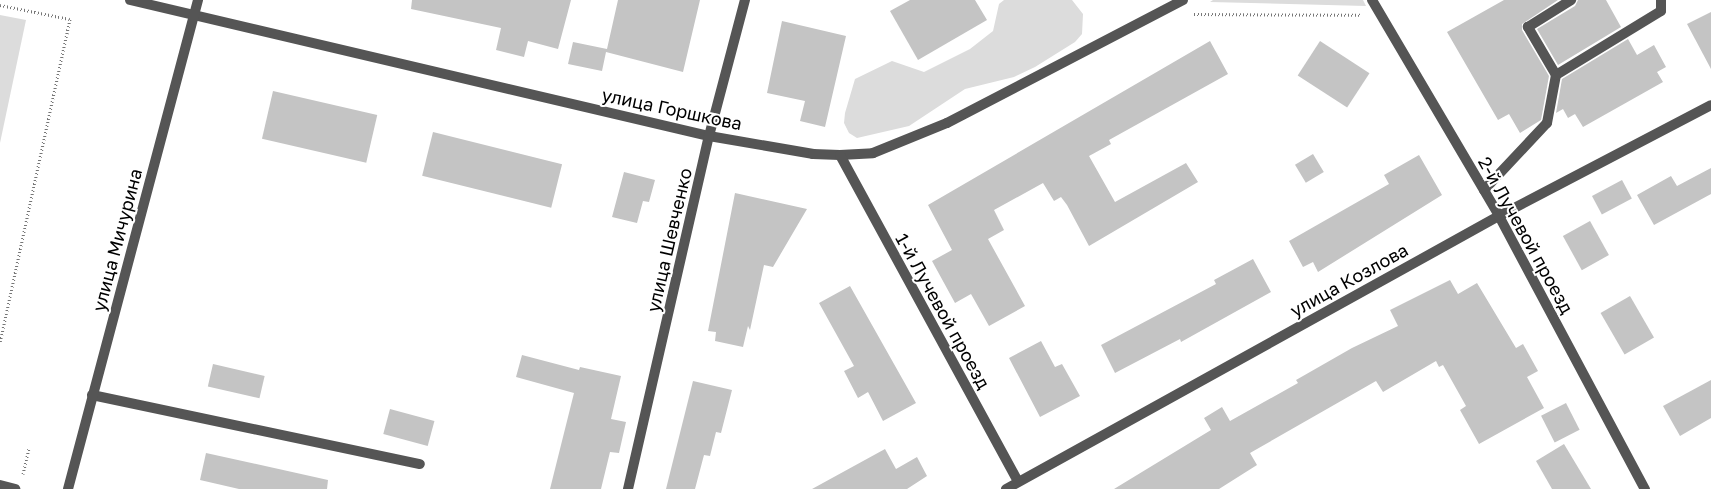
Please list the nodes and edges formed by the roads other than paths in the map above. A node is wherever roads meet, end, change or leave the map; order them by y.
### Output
1 (130, 0) edge
2 (198, 0) edge
3 (746, 0) edge
4 (1183, 0) edge
5 (1372, 0) edge
6 (1571, 0) edge
7 (1661, 0) edge
8 (194, 15) junction
9 (1556, 74) junction
10 (1711, 105) edge
11 (709, 136) junction
12 (840, 155) junction
13 (1484, 190) junction
14 (1499, 216) junction
15 (92, 395) junction
16 (420, 464) dead end
17 (1018, 482) junction
18 (18, 485) edge
19 (0, 486) edge
20 (68, 489) edge
21 (628, 489) edge
22 (1006, 489) edge
23 (1645, 489) edge

1 - 8 street, улица Горшкова
2 - 8 street, улица Мичурина
3 - 11 street, улица Шевченко
4 - 12 street, улица Горшкова
5 - 13 street, 2-й Лучевой проезд
6 - 9 street
7 - 9 street
8 - 11 street, улица Горшкова
8 - 15 street, улица Мичурина
9 - 13 street
10 - 14 street, улица Козлова
11 - 12 street, улица Горшкова
11 - 21 street, улица Шевченко
12 - 17 street, 1-й Лучевой проезд
13 - 14 street, 2-й Лучевой проезд
14 - 17 street, улица Козлова
14 - 23 street, 2-й Лучевой проезд
15 - 16 street
15 - 20 street, улица Мичурина
17 - 22 street, улица Козлова
18 - 19 street

